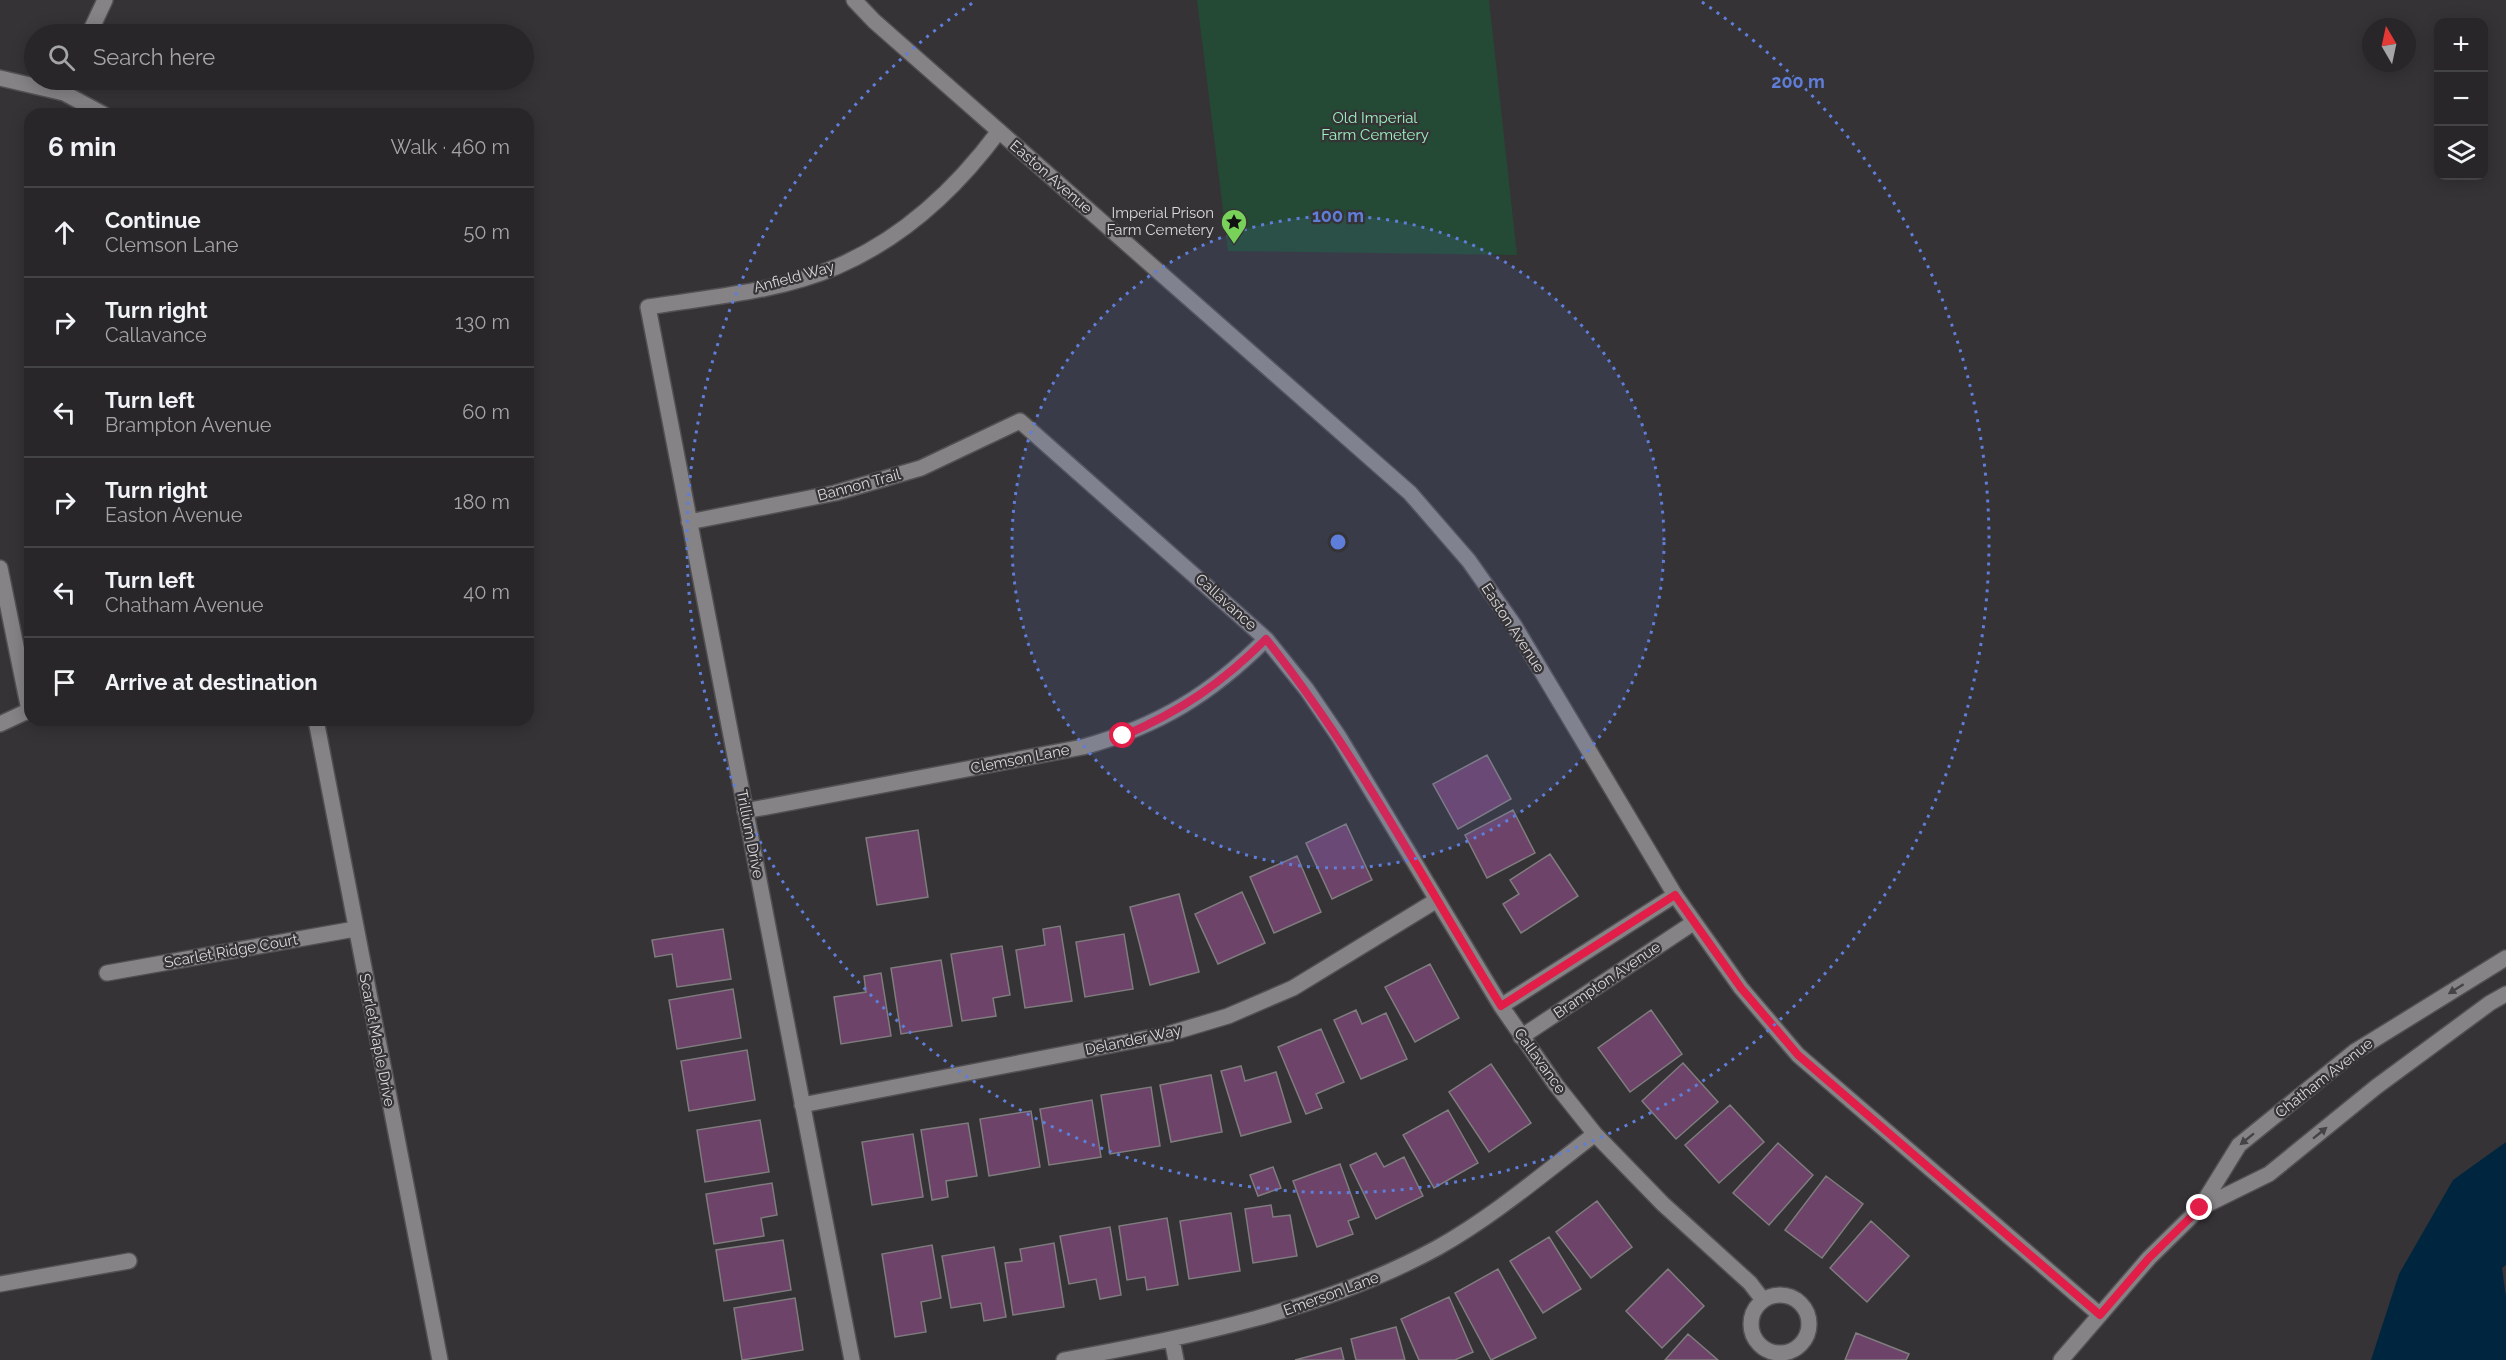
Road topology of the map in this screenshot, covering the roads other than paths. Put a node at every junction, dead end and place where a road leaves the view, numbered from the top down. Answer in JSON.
{"nodes":[{"id":1,"x":105,"y":0,"type":"edge"},
{"id":2,"x":854,"y":0,"type":"edge"},
{"id":3,"x":93,"y":24,"type":"edge"},
{"id":4,"x":0,"y":78,"type":"edge"},
{"id":5,"x":24,"y":81,"type":"edge"},
{"id":6,"x":71,"y":90,"type":"edge"},
{"id":7,"x":95,"y":108,"type":"edge"},
{"id":8,"x":999,"y":131,"type":"junction"},
{"id":9,"x":648,"y":308,"type":"joint"},
{"id":10,"x":1020,"y":421,"type":"joint"},
{"id":11,"x":689,"y":522,"type":"junction"},
{"id":12,"x":0,"y":568,"type":"edge"},
{"id":13,"x":1266,"y":639,"type":"junction"},
{"id":14,"x":24,"y":682,"type":"edge"},
{"id":15,"x":24,"y":713,"type":"edge"},
{"id":16,"x":0,"y":724,"type":"edge"},
{"id":17,"x":317,"y":726,"type":"edge"},
{"id":18,"x":746,"y":811,"type":"junction"},
{"id":19,"x":1675,"y":895,"type":"junction"},
{"id":20,"x":1437,"y":900,"type":"junction"},
{"id":21,"x":1693,"y":923,"type":"junction"},
{"id":22,"x":355,"y":929,"type":"junction"},
{"id":23,"x":2506,"y":958,"type":"edge"},
{"id":24,"x":107,"y":973,"type":"dead end"},
{"id":25,"x":2506,"y":994,"type":"edge"},
{"id":26,"x":1501,"y":1006,"type":"junction"},
{"id":27,"x":1521,"y":1037,"type":"junction"},
{"id":28,"x":802,"y":1105,"type":"junction"},
{"id":29,"x":1595,"y":1134,"type":"junction"},
{"id":30,"x":2200,"y":1208,"type":"junction"},
{"id":31,"x":129,"y":1261,"type":"dead end"},
{"id":32,"x":0,"y":1284,"type":"edge"},
{"id":33,"x":1763,"y":1300,"type":"dead end"},
{"id":34,"x":2100,"y":1315,"type":"junction"},
{"id":35,"x":1172,"y":1340,"type":"junction"},
{"id":36,"x":440,"y":1360,"type":"edge"},
{"id":37,"x":852,"y":1360,"type":"edge"},
{"id":38,"x":1064,"y":1360,"type":"edge"},
{"id":39,"x":1176,"y":1360,"type":"edge"},
{"id":40,"x":2061,"y":1360,"type":"edge"}],
"edges":[{"from":1,"to":3,"type":"street"},
{"from":2,"to":8,"type":"street","name":"Easton Avenue"},
{"from":4,"to":5,"type":"street"},
{"from":6,"to":7,"type":"street"},
{"from":8,"to":9,"type":"street","name":"Anfield Way"},
{"from":8,"to":19,"type":"street","name":"Easton Avenue"},
{"from":9,"to":11,"type":"street","name":"Trillium Drive"},
{"from":10,"to":11,"type":"street","name":"Bannon Trail"},
{"from":10,"to":13,"type":"street","name":"Callavance"},
{"from":11,"to":18,"type":"street","name":"Trillium Drive"},
{"from":12,"to":14,"type":"street"},
{"from":13,"to":18,"type":"street","name":"Clemson Lane"},
{"from":13,"to":20,"type":"street","name":"Callavance"},
{"from":15,"to":16,"type":"street"},
{"from":17,"to":22,"type":"street","name":"Scarlet Maple Drive"},
{"from":18,"to":28,"type":"street","name":"Trillium Drive"},
{"from":19,"to":21,"type":"street","name":"Easton Avenue"},
{"from":19,"to":26,"type":"street"},
{"from":20,"to":26,"type":"street","name":"Callavance"},
{"from":20,"to":28,"type":"street","name":"Delander Way"},
{"from":21,"to":27,"type":"street","name":"Brampton Avenue"},
{"from":21,"to":34,"type":"street","name":"Easton Avenue"},
{"from":22,"to":24,"type":"street","name":"Scarlet Ridge Court"},
{"from":22,"to":36,"type":"street","name":"Scarlet Maple Drive"},
{"from":23,"to":30,"type":"street","name":"Chatham Avenue","one_way":true},
{"from":30,"to":25,"type":"street","name":"Chatham Avenue","one_way":true},
{"from":26,"to":27,"type":"street","name":"Callavance"},
{"from":27,"to":29,"type":"street","name":"Callavance"},
{"from":28,"to":37,"type":"street","name":"Trillium Drive"},
{"from":29,"to":33,"type":"street","name":"Callavance"},
{"from":29,"to":35,"type":"street","name":"Emerson Lane"},
{"from":30,"to":34,"type":"street","name":"Chatham Avenue"},
{"from":31,"to":32,"type":"street"},
{"from":34,"to":40,"type":"street","name":"Chatham Avenue"},
{"from":35,"to":38,"type":"street","name":"Emerson Lane"},
{"from":35,"to":39,"type":"street"}]}
